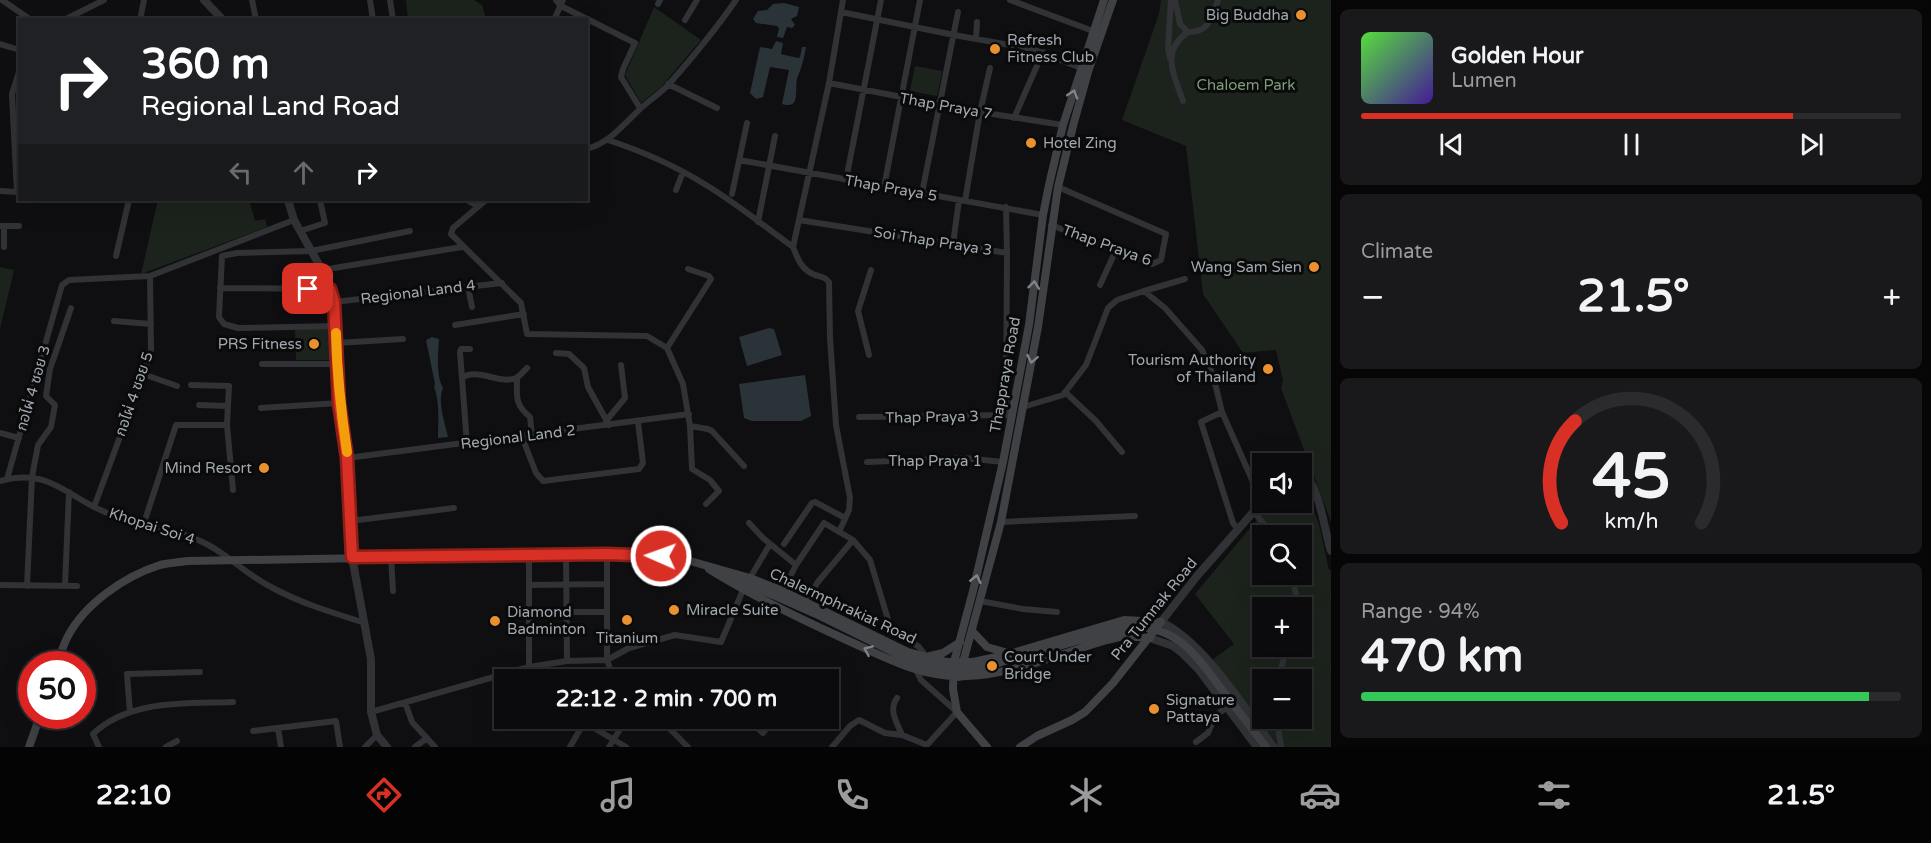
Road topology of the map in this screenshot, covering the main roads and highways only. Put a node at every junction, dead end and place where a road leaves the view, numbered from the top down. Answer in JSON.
{"nodes":[{"id":1,"x":1102,"y":0,"type":"edge"},
{"id":2,"x":1113,"y":0,"type":"edge"},
{"id":3,"x":1033,"y":330,"type":"junction"},
{"id":4,"x":698,"y":563,"type":"junction"},
{"id":5,"x":976,"y":606,"type":"junction"},
{"id":6,"x":1161,"y":622,"type":"joint"},
{"id":7,"x":1105,"y":626,"type":"junction"},
{"id":8,"x":972,"y":631,"type":"junction"},
{"id":9,"x":1120,"y":637,"type":"junction"},
{"id":10,"x":1150,"y":638,"type":"junction"},
{"id":11,"x":1107,"y":640,"type":"junction"},
{"id":12,"x":960,"y":642,"type":"junction"},
{"id":13,"x":62,"y":651,"type":"edge"},
{"id":14,"x":908,"y":652,"type":"junction"},
{"id":15,"x":1008,"y":655,"type":"junction"},
{"id":16,"x":1135,"y":656,"type":"junction"},
{"id":17,"x":927,"y":657,"type":"junction"},
{"id":18,"x":958,"y":662,"type":"junction"},
{"id":19,"x":902,"y":665,"type":"junction"},
{"id":20,"x":1011,"y":669,"type":"junction"},
{"id":21,"x":956,"y":676,"type":"junction"},
{"id":22,"x":35,"y":729,"type":"edge"},
{"id":23,"x":29,"y":747,"type":"edge"},
{"id":24,"x":987,"y":747,"type":"edge"},
{"id":25,"x":1020,"y":747,"type":"edge"},
{"id":26,"x":1266,"y":747,"type":"edge"}],
"edges":[{"from":3,"to":1,"type":"main road","name":"Thappraya Road","one_way":true},
{"from":2,"to":3,"type":"main road","name":"Thappraya Road"},
{"from":5,"to":3,"type":"main road","name":"Thappraya Road","one_way":true},
{"from":3,"to":5,"type":"main road","name":"Thappraya Road","one_way":true},
{"from":4,"to":13,"type":"main road","name":"Chalermphrakiat Road"},
{"from":4,"to":14,"type":"main road","name":"Chalermphrakiat Road"},
{"from":19,"to":4,"type":"main road","name":"Chalermphrakiat Road","one_way":true},
{"from":4,"to":26,"type":"main road"},
{"from":5,"to":8,"type":"main road","name":"Thappraya Road"},
{"from":5,"to":12,"type":"main road","name":"Thappraya Road"},
{"from":6,"to":7,"type":"main road","name":"Chalermphrakiat Road"},
{"from":6,"to":10,"type":"main road","name":"Pra Tumnak Road"},
{"from":7,"to":11,"type":"main road"},
{"from":7,"to":15,"type":"main road","name":"Chalermphrakiat Road"},
{"from":8,"to":15,"type":"main road"},
{"from":8,"to":18,"type":"main road","name":"Thappraya Road"},
{"from":9,"to":10,"type":"main road","name":"Chalermphrakiat Road"},
{"from":9,"to":11,"type":"main road","name":"Chalermphrakiat Road"},
{"from":9,"to":16,"type":"main road"},
{"from":10,"to":16,"type":"main road","name":"Pra Tumnak Road"},
{"from":11,"to":20,"type":"main road","name":"Chalermphrakiat Road"},
{"from":12,"to":17,"type":"main road"},
{"from":12,"to":18,"type":"main road","name":"Thappraya Road"},
{"from":14,"to":17,"type":"main road","name":"Chalermphrakiat Road"},
{"from":14,"to":19,"type":"main road"},
{"from":15,"to":18,"type":"main road","name":"Chalermphrakiat Road"},
{"from":15,"to":20,"type":"main road"},
{"from":16,"to":25,"type":"main road","name":"Pra Tumnak Road"},
{"from":17,"to":18,"type":"main road","name":"Chalermphrakiat Road"},
{"from":18,"to":21,"type":"main road","name":"Thappraya Road"},
{"from":19,"to":21,"type":"main road","name":"Chalermphrakiat Road"},
{"from":20,"to":21,"type":"main road","name":"Chalermphrakiat Road"},
{"from":21,"to":24,"type":"main road","name":"Thappraya Road"},
{"from":22,"to":23,"type":"main road"}]}
